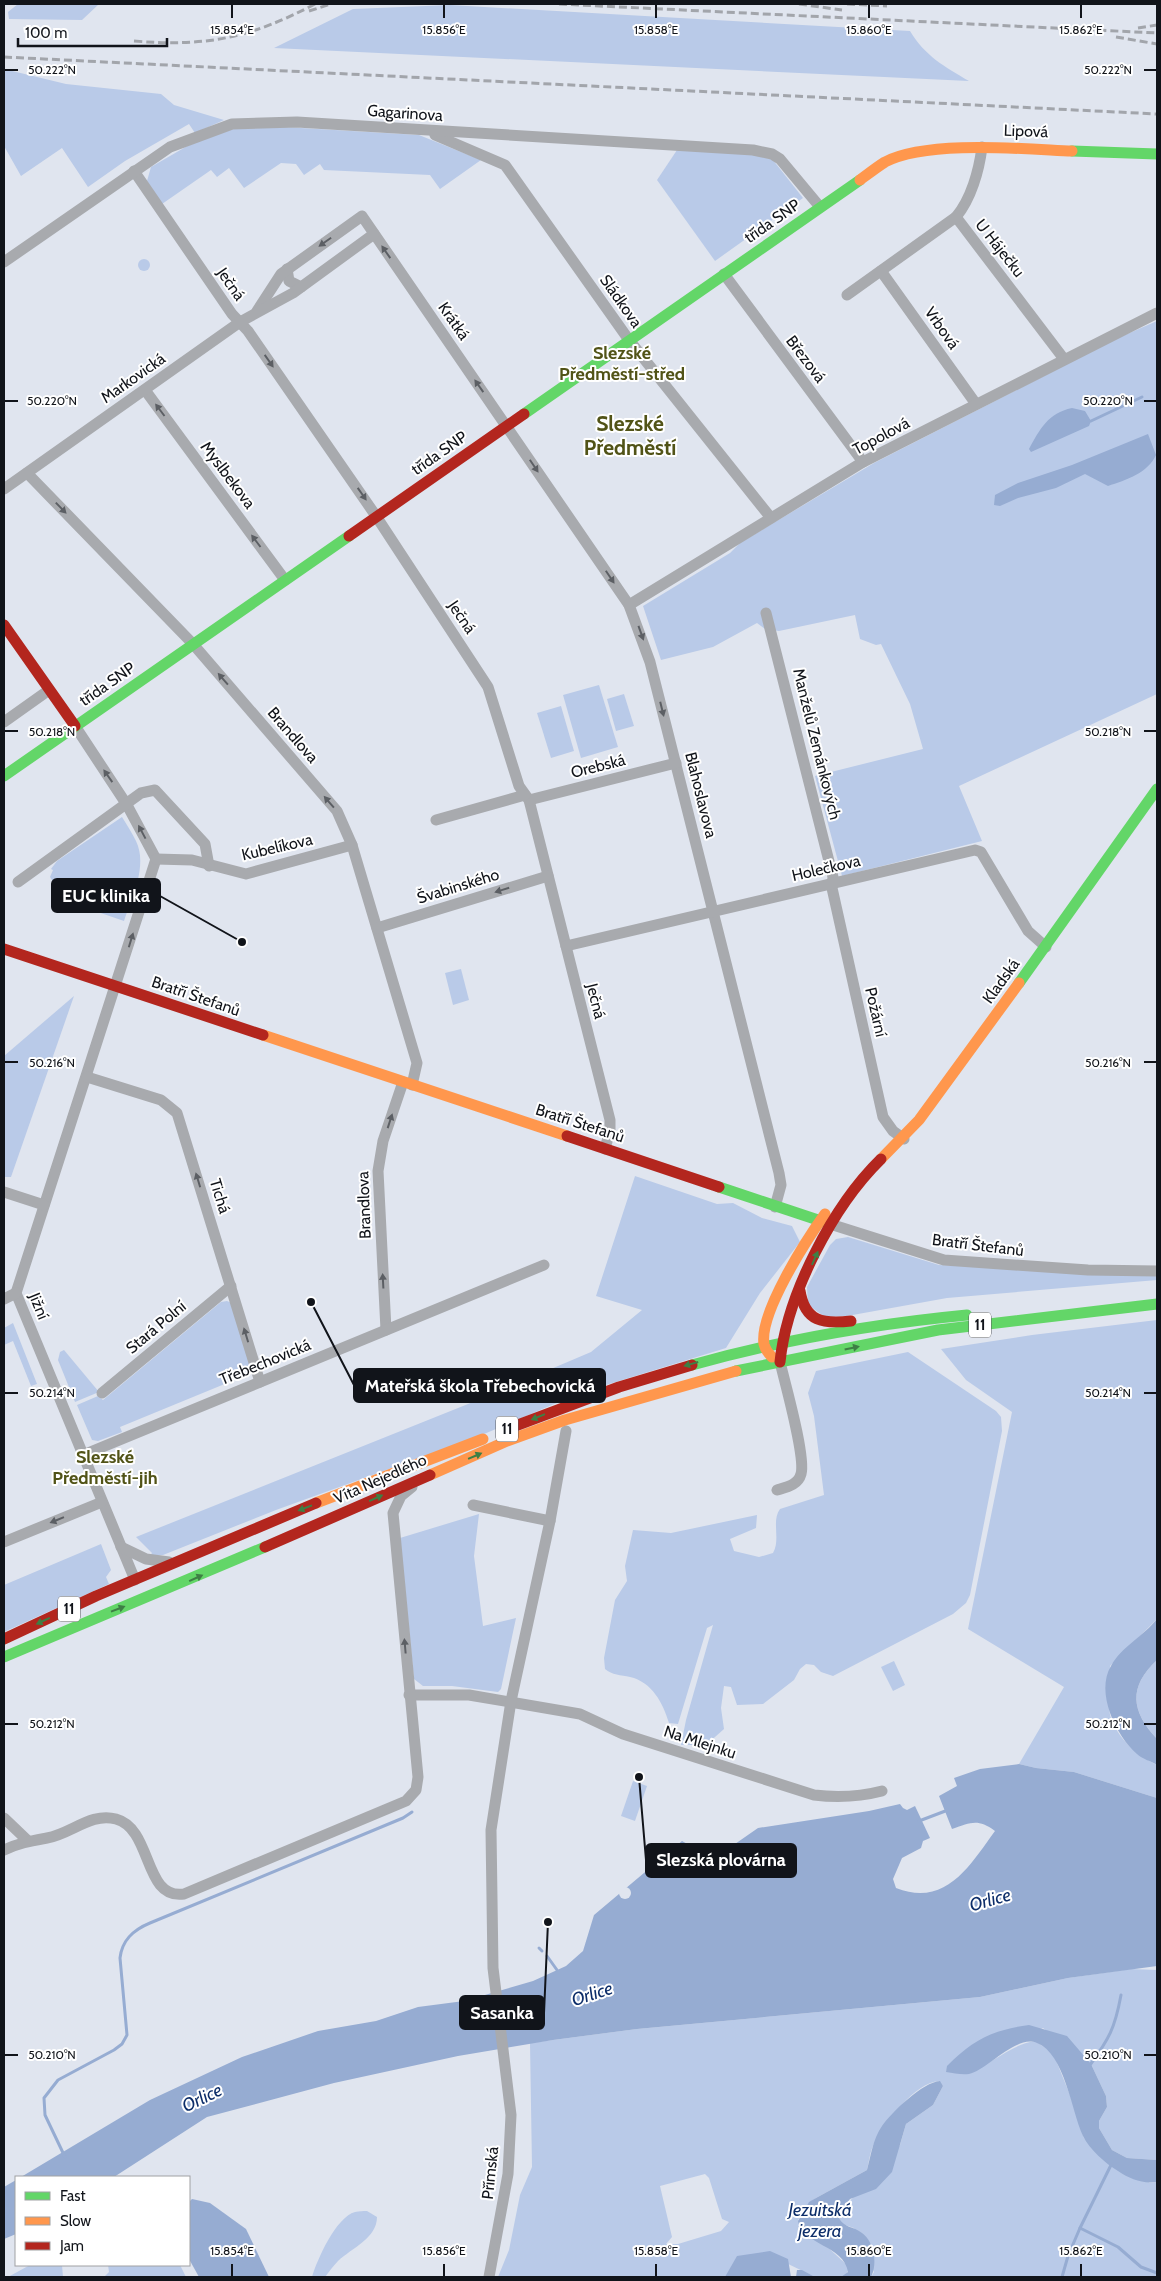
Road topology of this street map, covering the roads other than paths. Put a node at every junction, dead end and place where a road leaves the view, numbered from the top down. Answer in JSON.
{"nodes":[{"id":1,"x":427,"y":131,"type":"junction"},
{"id":2,"x":982,"y":147,"type":"junction"},
{"id":3,"x":1157,"y":154,"type":"edge"},
{"id":4,"x":894,"y":158,"type":"joint"},
{"id":5,"x":134,"y":171,"type":"junction"},
{"id":6,"x":820,"y":207,"type":"junction"},
{"id":7,"x":956,"y":217,"type":"junction"},
{"id":8,"x":374,"y":234,"type":"junction"},
{"id":9,"x":4,"y":262,"type":"edge"},
{"id":10,"x":287,"y":269,"type":"junction"},
{"id":11,"x":881,"y":271,"type":"junction"},
{"id":12,"x":724,"y":274,"type":"junction"},
{"id":13,"x":301,"y":288,"type":"junction"},
{"id":14,"x":847,"y":295,"type":"dead end"},
{"id":15,"x":257,"y":311,"type":"junction"},
{"id":16,"x":1157,"y":313,"type":"edge"},
{"id":17,"x":240,"y":322,"type":"junction"},
{"id":18,"x":629,"y":340,"type":"junction"},
{"id":19,"x":1064,"y":359,"type":"junction"},
{"id":20,"x":145,"y":390,"type":"junction"},
{"id":21,"x":976,"y":404,"type":"junction"},
{"id":22,"x":507,"y":426,"type":"junction"},
{"id":23,"x":863,"y":462,"type":"junction"},
{"id":24,"x":27,"y":473,"type":"junction"},
{"id":25,"x":4,"y":489,"type":"edge"},
{"id":26,"x":376,"y":516,"type":"junction"},
{"id":27,"x":771,"y":518,"type":"junction"},
{"id":28,"x":285,"y":580,"type":"junction"},
{"id":29,"x":629,"y":605,"type":"junction"},
{"id":30,"x":766,"y":613,"type":"dead end"},
{"id":31,"x":4,"y":625,"type":"edge"},
{"id":32,"x":193,"y":644,"type":"junction"},
{"id":33,"x":49,"y":690,"type":"junction"},
{"id":34,"x":4,"y":722,"type":"edge"},
{"id":35,"x":75,"y":726,"type":"junction"},
{"id":36,"x":676,"y":763,"type":"junction"},
{"id":37,"x":4,"y":776,"type":"edge"},
{"id":38,"x":1157,"y":789,"type":"edge"},
{"id":39,"x":527,"y":798,"type":"junction"},
{"id":40,"x":128,"y":805,"type":"junction"},
{"id":41,"x":436,"y":820,"type":"dead end"},
{"id":42,"x":352,"y":845,"type":"junction"},
{"id":43,"x":156,"y":859,"type":"junction"},
{"id":44,"x":209,"y":866,"type":"junction"},
{"id":45,"x":548,"y":876,"type":"junction"},
{"id":46,"x":18,"y":882,"type":"dead end"},
{"id":47,"x":832,"y":884,"type":"junction"},
{"id":48,"x":713,"y":911,"type":"junction"},
{"id":49,"x":377,"y":928,"type":"junction"},
{"id":50,"x":566,"y":946,"type":"junction"},
{"id":51,"x":1046,"y":947,"type":"junction"},
{"id":52,"x":4,"y":949,"type":"edge"},
{"id":53,"x":116,"y":986,"type":"junction"},
{"id":54,"x":87,"y":1077,"type":"junction"},
{"id":55,"x":408,"y":1083,"type":"junction"},
{"id":56,"x":904,"y":1139,"type":"junction"},
{"id":57,"x":605,"y":1149,"type":"junction"},
{"id":58,"x":860,"y":1181,"type":"junction"},
{"id":59,"x":4,"y":1192,"type":"edge"},
{"id":60,"x":734,"y":1193,"type":"junction"},
{"id":61,"x":833,"y":1202,"type":"junction"},
{"id":62,"x":44,"y":1206,"type":"junction"},
{"id":63,"x":775,"y":1207,"type":"junction"},
{"id":64,"x":798,"y":1223,"type":"junction"},
{"id":65,"x":825,"y":1223,"type":"junction"},
{"id":66,"x":803,"y":1249,"type":"junction"},
{"id":67,"x":544,"y":1266,"type":"dead end"},
{"id":68,"x":1157,"y":1271,"type":"edge"},
{"id":69,"x":231,"y":1286,"type":"junction"},
{"id":70,"x":800,"y":1291,"type":"junction"},
{"id":71,"x":16,"y":1293,"type":"junction"},
{"id":72,"x":1157,"y":1295,"type":"edge"},
{"id":73,"x":4,"y":1299,"type":"edge"},
{"id":74,"x":1157,"y":1304,"type":"edge"},
{"id":75,"x":922,"y":1318,"type":"junction"},
{"id":76,"x":386,"y":1330,"type":"junction"},
{"id":77,"x":781,"y":1343,"type":"junction"},
{"id":78,"x":765,"y":1346,"type":"junction"},
{"id":79,"x":780,"y":1362,"type":"junction"},
{"id":80,"x":260,"y":1382,"type":"junction"},
{"id":81,"x":102,"y":1393,"type":"dead end"},
{"id":82,"x":566,"y":1431,"type":"dead end"},
{"id":83,"x":83,"y":1454,"type":"junction"},
{"id":84,"x":430,"y":1475,"type":"junction"},
{"id":85,"x":777,"y":1490,"type":"dead end"},
{"id":86,"x":102,"y":1502,"type":"junction"},
{"id":87,"x":473,"y":1505,"type":"dead end"},
{"id":88,"x":550,"y":1520,"type":"junction"},
{"id":89,"x":4,"y":1542,"type":"edge"},
{"id":90,"x":121,"y":1547,"type":"junction"},
{"id":91,"x":177,"y":1562,"type":"junction"},
{"id":92,"x":135,"y":1580,"type":"junction"},
{"id":93,"x":4,"y":1639,"type":"edge"},
{"id":94,"x":4,"y":1657,"type":"edge"},
{"id":95,"x":410,"y":1695,"type":"junction"},
{"id":96,"x":511,"y":1702,"type":"junction"},
{"id":97,"x":882,"y":1791,"type":"dead end"},
{"id":98,"x":4,"y":1818,"type":"edge"},
{"id":99,"x":27,"y":1840,"type":"junction"},
{"id":100,"x":4,"y":1850,"type":"edge"},
{"id":101,"x":489,"y":2277,"type":"edge"}],
"edges":[{"from":1,"to":5,"type":"street","name":"Gagarinova"},
{"from":1,"to":6,"type":"street","name":"Gagarinova"},
{"from":1,"to":18,"type":"street","name":"Sládkova"},
{"from":2,"to":3,"type":"main road","name":"Lipová"},
{"from":2,"to":4,"type":"main road","name":"Lipová"},
{"from":2,"to":7,"type":"street","name":"U Háječku"},
{"from":4,"to":6,"type":"main road","name":"třída SNP"},
{"from":5,"to":9,"type":"street","name":"Gagarinova"},
{"from":5,"to":17,"type":"street","name":"Ječná"},
{"from":6,"to":12,"type":"main road","name":"třída SNP"},
{"from":7,"to":11,"type":"street"},
{"from":7,"to":19,"type":"street","name":"U Háječku"},
{"from":8,"to":10,"type":"street","name":"Markovická","one_way":true},
{"from":8,"to":13,"type":"street","name":"Markovická"},
{"from":22,"to":8,"type":"street","name":"Krátká","one_way":true},
{"from":10,"to":13,"type":"street"},
{"from":10,"to":15,"type":"street","name":"Markovická"},
{"from":11,"to":14,"type":"street"},
{"from":11,"to":21,"type":"street","name":"Vrbová"},
{"from":12,"to":18,"type":"main road","name":"třída SNP"},
{"from":12,"to":23,"type":"street","name":"Březová"},
{"from":13,"to":15,"type":"street","name":"Markovická"},
{"from":15,"to":17,"type":"street","name":"Markovická"},
{"from":16,"to":19,"type":"street","name":"Topolová"},
{"from":17,"to":20,"type":"street","name":"Markovická"},
{"from":17,"to":26,"type":"street","name":"Ječná","one_way":true},
{"from":18,"to":22,"type":"main road","name":"třída SNP"},
{"from":18,"to":27,"type":"street","name":"Sládkova"},
{"from":19,"to":21,"type":"street","name":"Topolová"},
{"from":20,"to":24,"type":"street","name":"Markovická"},
{"from":28,"to":20,"type":"street","name":"Myslbekova","one_way":true},
{"from":21,"to":23,"type":"street","name":"Topolová"},
{"from":22,"to":26,"type":"main road","name":"třída SNP"},
{"from":22,"to":29,"type":"street","name":"Blahoslavova","one_way":true},
{"from":23,"to":27,"type":"street","name":"Topolová"},
{"from":24,"to":25,"type":"street","name":"Markovická"},
{"from":24,"to":32,"type":"street","name":"Brandlova","one_way":true},
{"from":26,"to":28,"type":"main road","name":"třída SNP"},
{"from":26,"to":39,"type":"street","name":"Ječná"},
{"from":27,"to":29,"type":"street","name":"Topolová"},
{"from":28,"to":32,"type":"main road","name":"třída SNP"},
{"from":29,"to":36,"type":"street","name":"Blahoslavova","one_way":true},
{"from":30,"to":47,"type":"street","name":"Manželů Zemánkových"},
{"from":31,"to":33,"type":"main road"},
{"from":32,"to":35,"type":"main road","name":"třída SNP"},
{"from":42,"to":32,"type":"street","name":"Brandlova","one_way":true},
{"from":33,"to":34,"type":"street"},
{"from":33,"to":35,"type":"main road"},
{"from":35,"to":37,"type":"main road","name":"třída SNP"},
{"from":40,"to":35,"type":"street","one_way":true},
{"from":36,"to":39,"type":"street","name":"Orebská"},
{"from":36,"to":48,"type":"street","name":"Blahoslavova"},
{"from":38,"to":51,"type":"main road","name":"Kladská"},
{"from":39,"to":41,"type":"street","name":"Orebská"},
{"from":39,"to":45,"type":"street","name":"Ječná"},
{"from":43,"to":40,"type":"street","one_way":true},
{"from":40,"to":44,"type":"street"},
{"from":40,"to":46,"type":"street"},
{"from":42,"to":44,"type":"street","name":"Kubelíkova"},
{"from":42,"to":49,"type":"street","name":"Brandlova"},
{"from":43,"to":44,"type":"street","name":"Kubelíkova"},
{"from":53,"to":43,"type":"street","one_way":true},
{"from":45,"to":49,"type":"street","name":"Švabinského","one_way":true},
{"from":45,"to":50,"type":"street","name":"Ječná"},
{"from":47,"to":48,"type":"street","name":"Holečkova"},
{"from":47,"to":51,"type":"street","name":"Holečkova"},
{"from":47,"to":56,"type":"street","name":"Požární"},
{"from":48,"to":50,"type":"street","name":"Holečkova"},
{"from":48,"to":63,"type":"street","name":"Blahoslavova"},
{"from":49,"to":55,"type":"street","name":"Brandlova"},
{"from":50,"to":57,"type":"street","name":"Ječná"},
{"from":51,"to":56,"type":"main road","name":"Kladská"},
{"from":52,"to":53,"type":"main road","name":"Bratří Štefanů"},
{"from":53,"to":54,"type":"street","name":"Jižní"},
{"from":53,"to":55,"type":"main road","name":"Bratří Štefanů"},
{"from":54,"to":62,"type":"street","name":"Jižní"},
{"from":69,"to":54,"type":"street","name":"Tichá","one_way":true},
{"from":55,"to":57,"type":"main road","name":"Bratří Štefanů"},
{"from":76,"to":55,"type":"street","name":"Brandlova","one_way":true},
{"from":56,"to":58,"type":"main road","name":"Kladská"},
{"from":57,"to":60,"type":"main road","name":"Bratří Štefanů"},
{"from":58,"to":61,"type":"main road","name":"Kladská"},
{"from":58,"to":65,"type":"main road","name":"Kladská"},
{"from":59,"to":62,"type":"street"},
{"from":60,"to":63,"type":"main road","name":"Bratří Štefanů"},
{"from":60,"to":64,"type":"main road"},
{"from":61,"to":64,"type":"main road"},
{"from":61,"to":65,"type":"main road","name":"Kladská"},
{"from":62,"to":71,"type":"street","name":"Jižní"},
{"from":63,"to":64,"type":"main road","name":"Bratří Štefanů"},
{"from":64,"to":65,"type":"main road","name":"Bratří Štefanů"},
{"from":64,"to":66,"type":"main road"},
{"from":65,"to":66,"type":"main road","name":"Kladská"},
{"from":65,"to":68,"type":"street","name":"Bratří Štefanů"},
{"from":70,"to":65,"type":"main road","name":"Kladská","one_way":true},
{"from":66,"to":78,"type":"main road","name":"Kladská"},
{"from":67,"to":76,"type":"street","name":"Třebechovická"},
{"from":80,"to":69,"type":"street","name":"Tichá","one_way":true},
{"from":69,"to":81,"type":"street","name":"Stará Polní"},
{"from":70,"to":75,"type":"main road"},
{"from":70,"to":77,"type":"main road","name":"Kladská"},
{"from":71,"to":73,"type":"street"},
{"from":71,"to":83,"type":"street","name":"Jižní"},
{"from":72,"to":75,"type":"main road","number":"11"},
{"from":79,"to":74,"type":"main road","number":"11","one_way":true},
{"from":75,"to":77,"type":"main road","number":"11"},
{"from":76,"to":80,"type":"street","name":"Třebechovická"},
{"from":77,"to":78,"type":"main road","number":"11"},
{"from":77,"to":79,"type":"main road","name":"Kladská"},
{"from":78,"to":79,"type":"main road"},
{"from":78,"to":91,"type":"main road","name":"Víta Nejedlého","number":"11","one_way":true},
{"from":84,"to":79,"type":"main road","name":"Víta Nejedlého","number":"11","one_way":true},
{"from":79,"to":85,"type":"street"},
{"from":80,"to":83,"type":"street","name":"Třebechovická"},
{"from":82,"to":88,"type":"street"},
{"from":83,"to":86,"type":"street","name":"Jižní"},
{"from":94,"to":84,"type":"main road","name":"Víta Nejedlého","number":"11","one_way":true},
{"from":95,"to":84,"type":"street","one_way":true},
{"from":86,"to":89,"type":"street","one_way":true},
{"from":86,"to":90,"type":"street","name":"Jižní"},
{"from":87,"to":88,"type":"street"},
{"from":88,"to":96,"type":"street"},
{"from":90,"to":91,"type":"street"},
{"from":90,"to":92,"type":"street","name":"Jižní"},
{"from":91,"to":92,"type":"main road","name":"Víta Nejedlého","number":"11"},
{"from":92,"to":93,"type":"main road","name":"Víta Nejedlého","number":"11","one_way":true},
{"from":95,"to":96,"type":"street","name":"Na Mlejnku"},
{"from":95,"to":99,"type":"street"},
{"from":96,"to":97,"type":"street","name":"Na Mlejnku"},
{"from":96,"to":101,"type":"street","name":"Přímská"},
{"from":98,"to":99,"type":"street"},
{"from":99,"to":100,"type":"street"}]}
